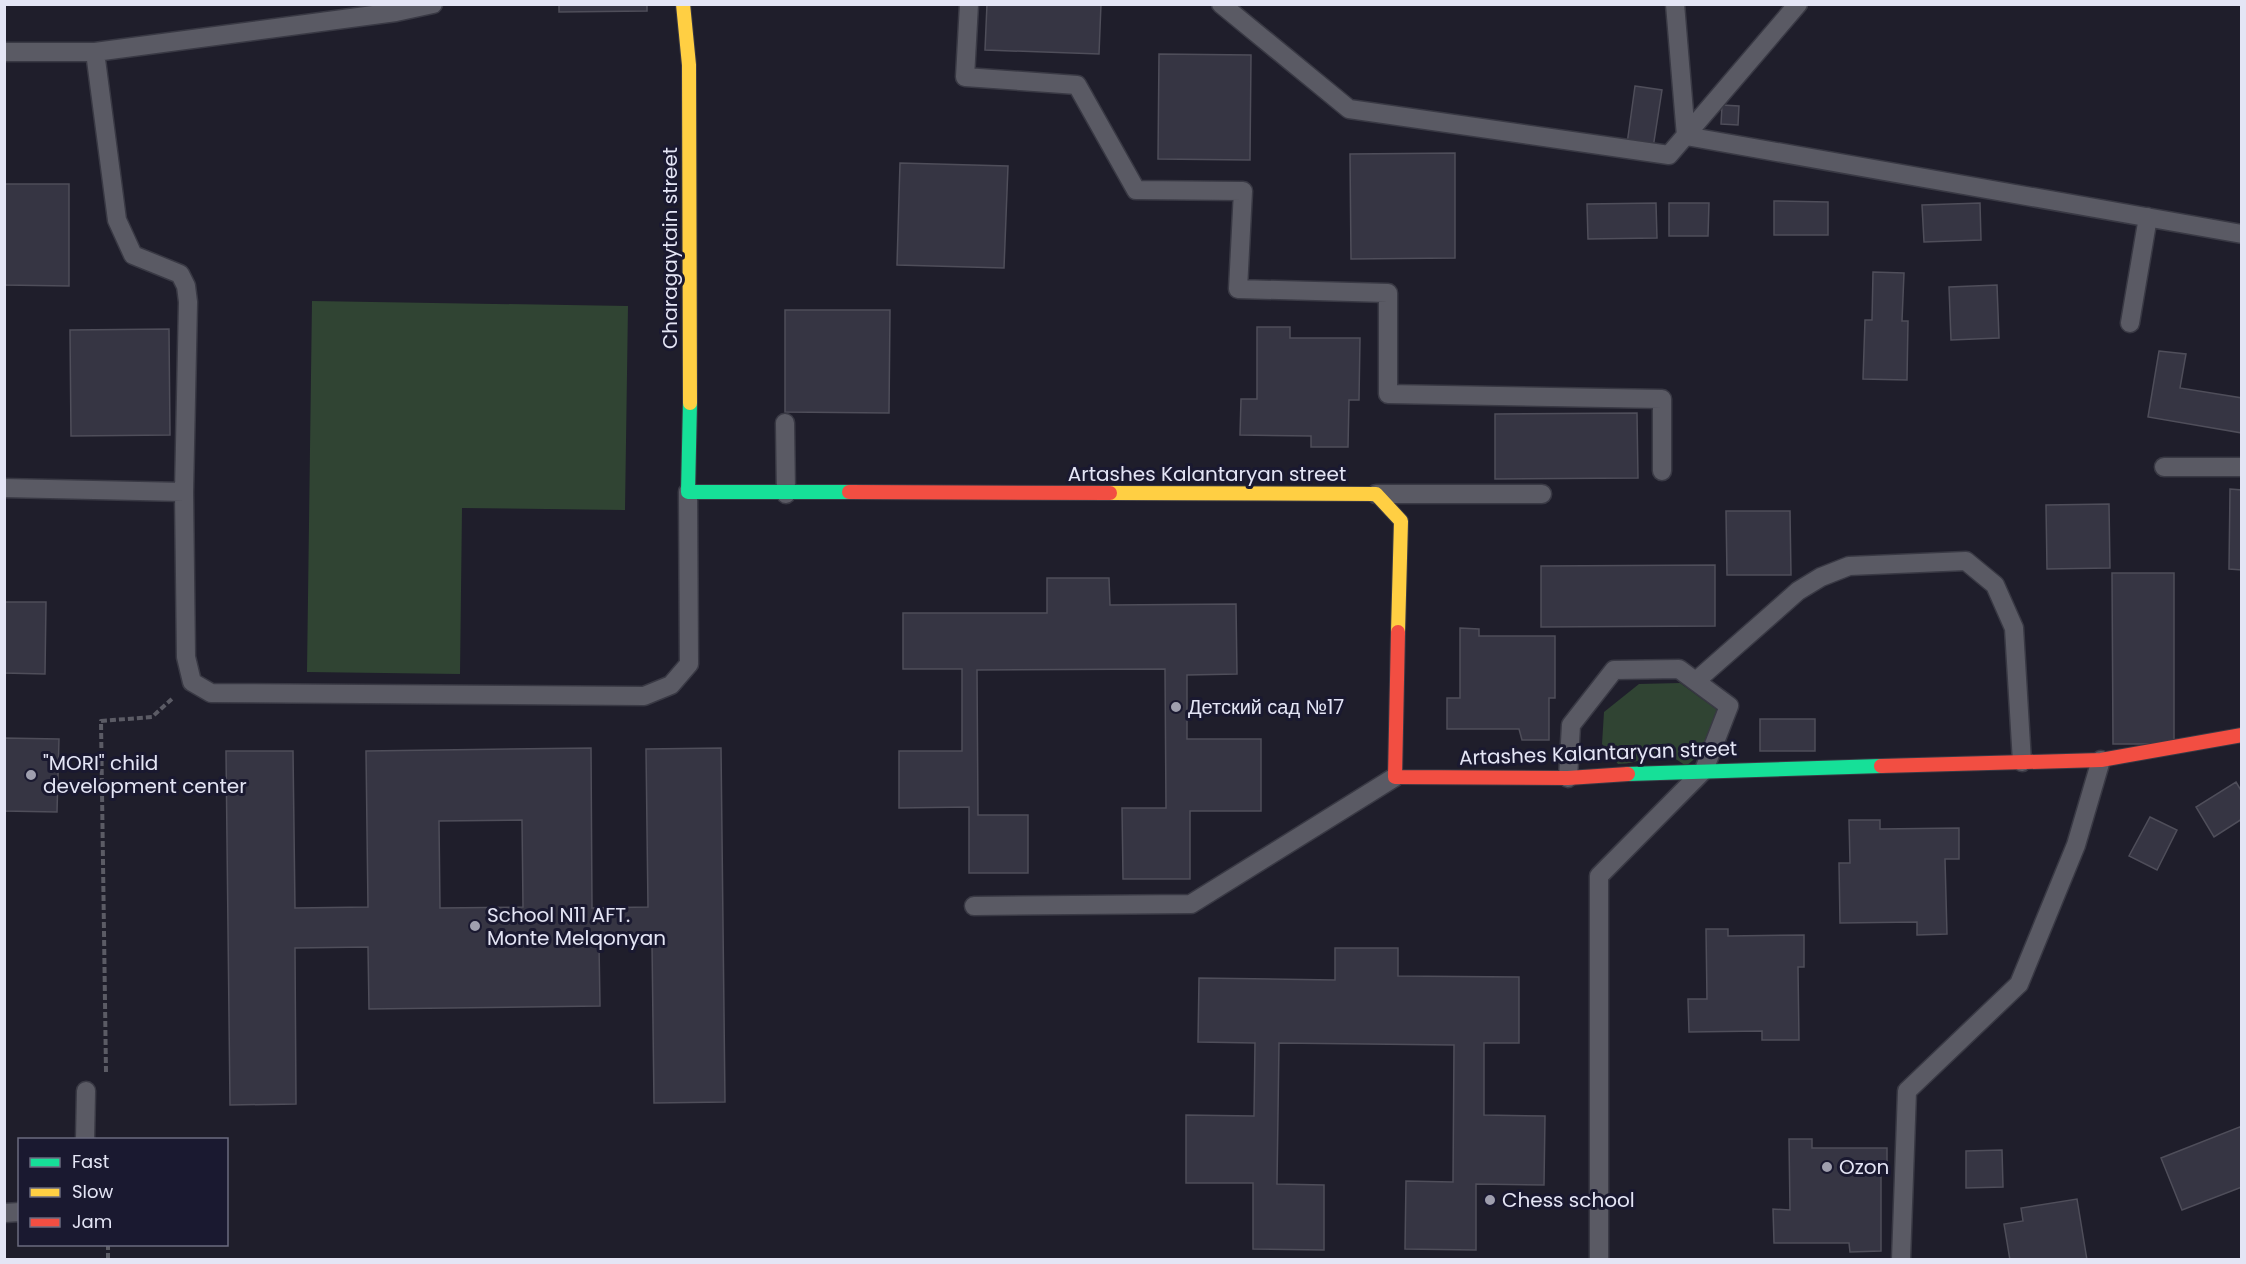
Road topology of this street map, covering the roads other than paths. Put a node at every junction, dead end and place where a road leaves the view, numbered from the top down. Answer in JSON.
{"nodes":[{"id":1,"x":433,"y":4,"type":"edge"},
{"id":2,"x":683,"y":4,"type":"edge"},
{"id":3,"x":969,"y":4,"type":"edge"},
{"id":4,"x":1221,"y":4,"type":"edge"},
{"id":5,"x":1675,"y":4,"type":"edge"},
{"id":6,"x":1798,"y":4,"type":"edge"},
{"id":7,"x":4,"y":52,"type":"edge"},
{"id":8,"x":95,"y":52,"type":"junction"},
{"id":9,"x":1686,"y":136,"type":"junction"},
{"id":10,"x":2148,"y":217,"type":"junction"},
{"id":11,"x":2241,"y":234,"type":"edge"},
{"id":12,"x":2130,"y":323,"type":"dead end"},
{"id":13,"x":785,"y":423,"type":"dead end"},
{"id":14,"x":2164,"y":467,"type":"dead end"},
{"id":15,"x":2241,"y":467,"type":"edge"},
{"id":16,"x":1662,"y":471,"type":"dead end"},
{"id":17,"x":4,"y":488,"type":"edge"},
{"id":18,"x":184,"y":492,"type":"junction"},
{"id":19,"x":687,"y":492,"type":"junction"},
{"id":20,"x":786,"y":494,"type":"junction"},
{"id":21,"x":1376,"y":494,"type":"junction"},
{"id":22,"x":1542,"y":494,"type":"dead end"},
{"id":23,"x":1696,"y":681,"type":"junction"},
{"id":24,"x":2241,"y":735,"type":"edge"},
{"id":25,"x":2102,"y":760,"type":"junction"},
{"id":26,"x":2022,"y":762,"type":"junction"},
{"id":27,"x":1704,"y":770,"type":"junction"},
{"id":28,"x":1395,"y":777,"type":"junction"},
{"id":29,"x":1568,"y":778,"type":"junction"},
{"id":30,"x":974,"y":906,"type":"dead end"},
{"id":31,"x":86,"y":1091,"type":"dead end"},
{"id":32,"x":85,"y":1138,"type":"edge"},
{"id":33,"x":1599,"y":1260,"type":"edge"},
{"id":34,"x":1901,"y":1260,"type":"edge"}],
"edges":[{"from":1,"to":8,"type":"lane"},
{"from":2,"to":19,"type":"street","name":"Charagaytain street"},
{"from":3,"to":16,"type":"lane"},
{"from":4,"to":9,"type":"lane"},
{"from":5,"to":9,"type":"lane"},
{"from":6,"to":9,"type":"lane"},
{"from":7,"to":8,"type":"lane"},
{"from":8,"to":18,"type":"lane"},
{"from":9,"to":10,"type":"lane"},
{"from":10,"to":11,"type":"lane"},
{"from":10,"to":12,"type":"lane"},
{"from":13,"to":20,"type":"lane"},
{"from":14,"to":15,"type":"lane"},
{"from":17,"to":18,"type":"lane"},
{"from":18,"to":19,"type":"lane"},
{"from":19,"to":20,"type":"street","name":"Artashes Kalantaryan street"},
{"from":20,"to":21,"type":"street","name":"Artashes Kalantaryan street"},
{"from":21,"to":22,"type":"lane"},
{"from":21,"to":28,"type":"street"},
{"from":23,"to":26,"type":"lane"},
{"from":23,"to":27,"type":"lane"},
{"from":23,"to":29,"type":"lane"},
{"from":24,"to":25,"type":"street","name":"Artashes Kalantaryan street"},
{"from":25,"to":26,"type":"street","name":"Artashes Kalantaryan street"},
{"from":25,"to":34,"type":"lane"},
{"from":26,"to":27,"type":"street","name":"Artashes Kalantaryan street"},
{"from":27,"to":29,"type":"street","name":"Artashes Kalantaryan street"},
{"from":27,"to":33,"type":"lane"},
{"from":28,"to":29,"type":"street","name":"Artashes Kalantaryan street"},
{"from":28,"to":30,"type":"lane"},
{"from":31,"to":32,"type":"lane"}]}
